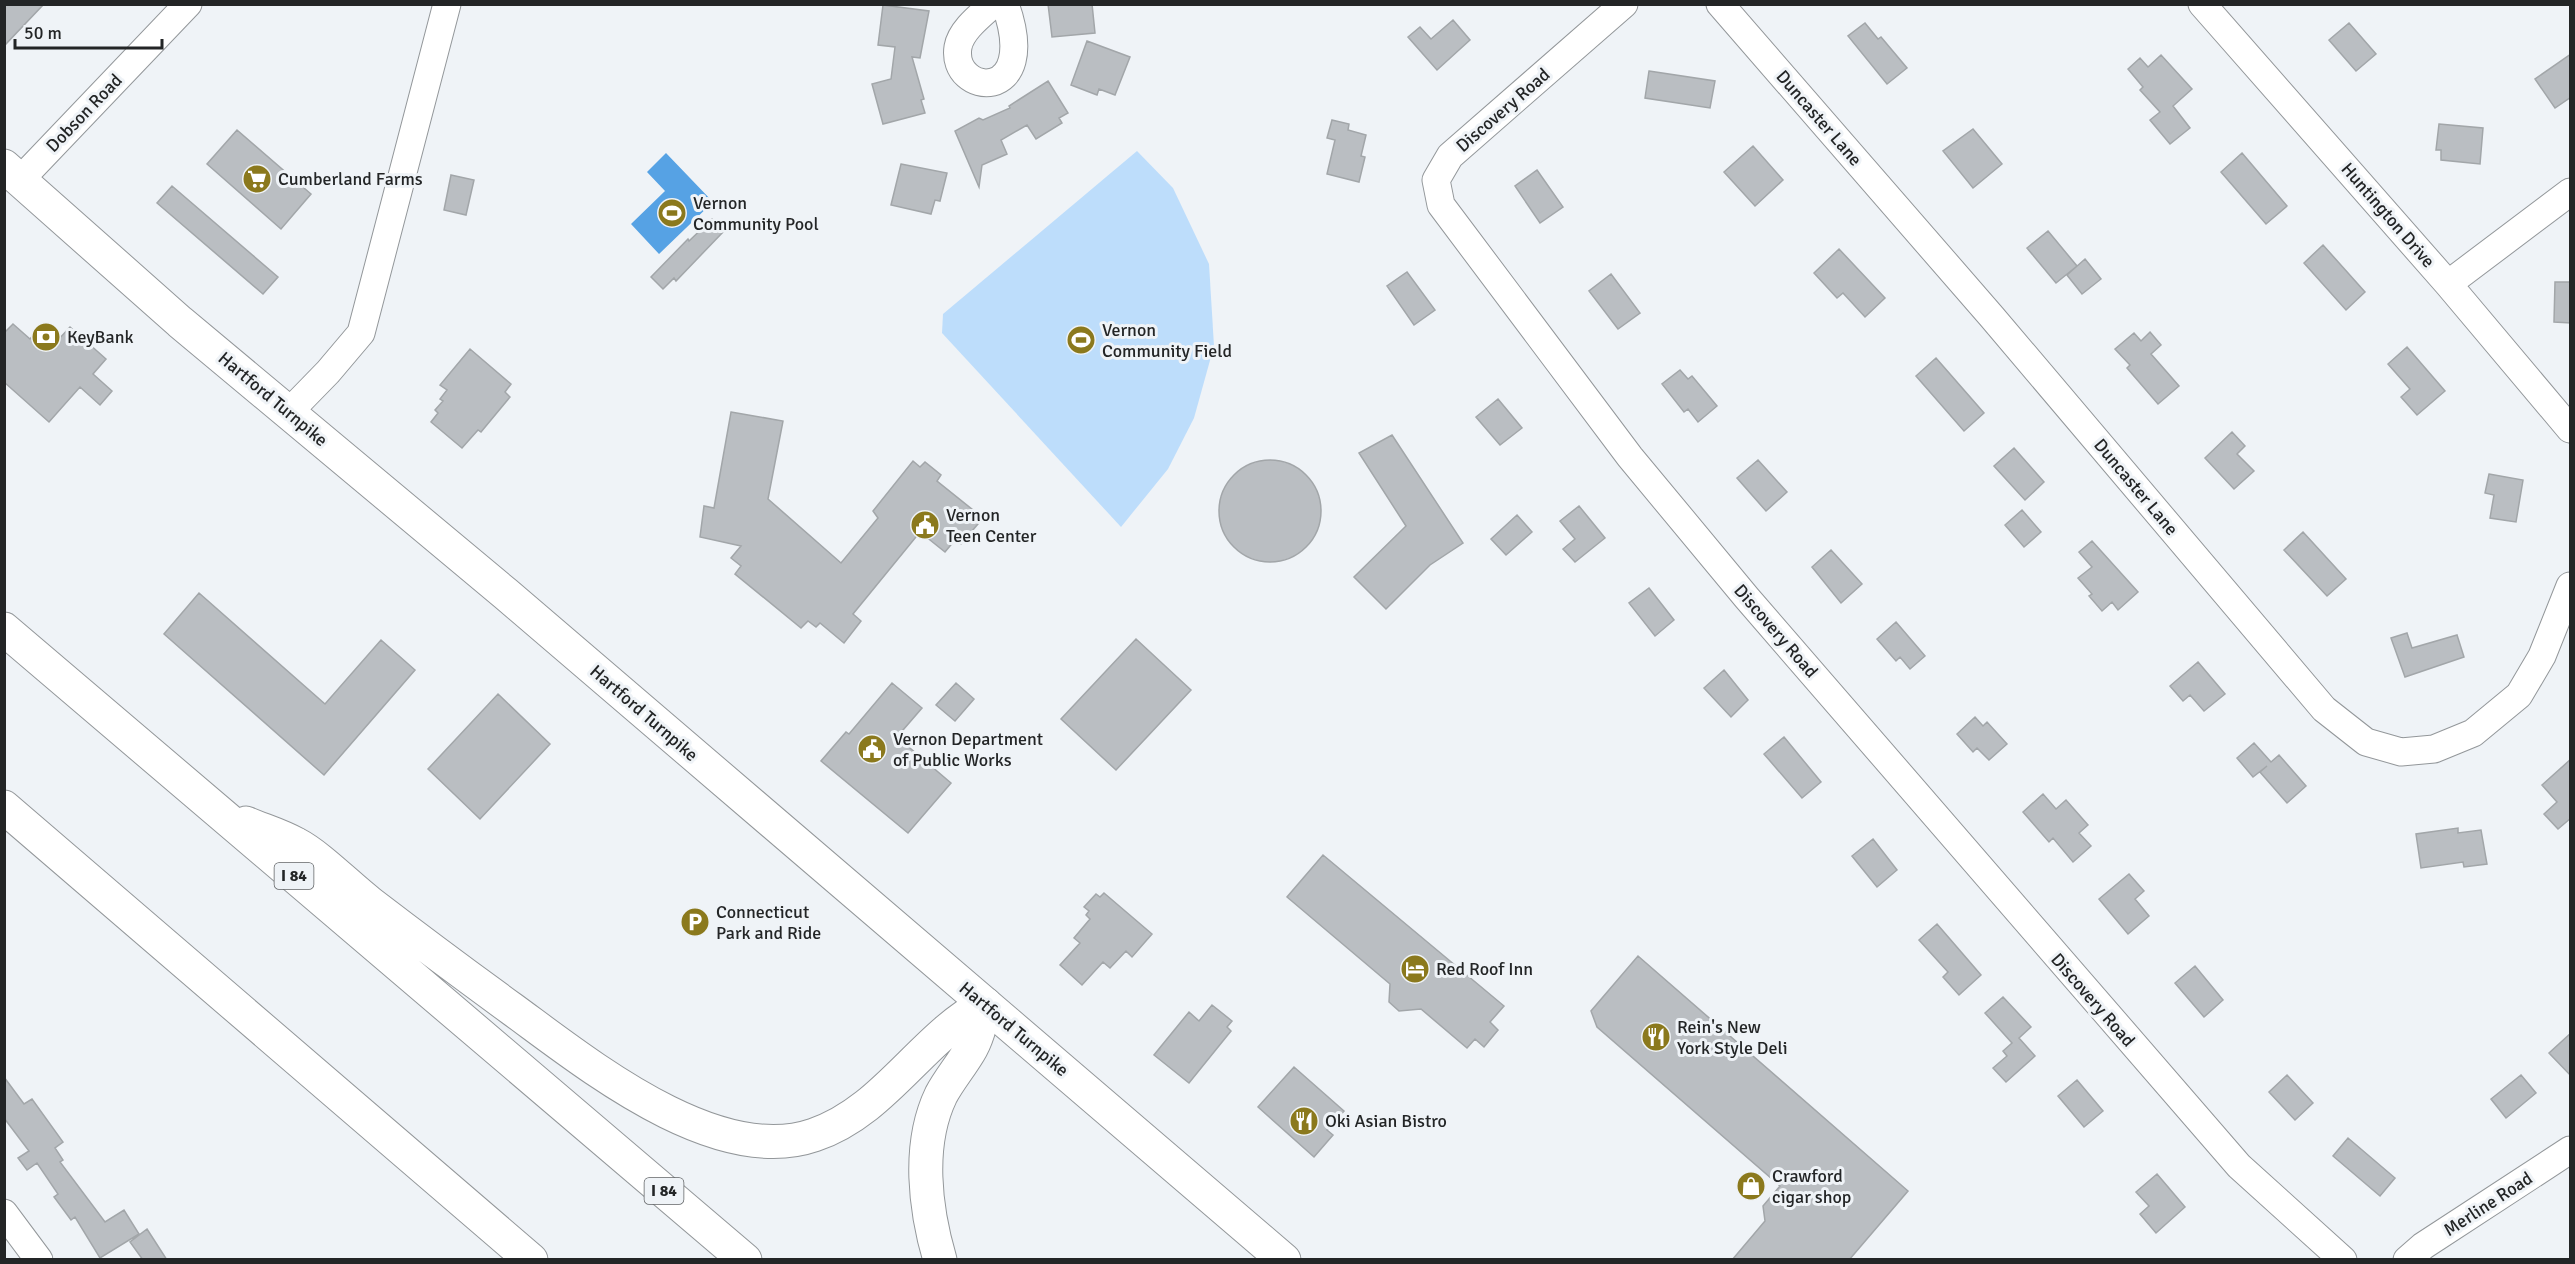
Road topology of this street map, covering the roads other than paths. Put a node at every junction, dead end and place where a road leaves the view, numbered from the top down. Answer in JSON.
{"nodes":[{"id":1,"x":188,"y":4,"type":"edge"},
{"id":2,"x":447,"y":4,"type":"edge"},
{"id":3,"x":993,"y":4,"type":"edge"},
{"id":4,"x":1005,"y":4,"type":"edge"},
{"id":5,"x":1624,"y":4,"type":"edge"},
{"id":6,"x":1720,"y":4,"type":"edge"},
{"id":7,"x":2202,"y":4,"type":"edge"},
{"id":8,"x":10,"y":180,"type":"edge"},
{"id":9,"x":2571,"y":192,"type":"edge"},
{"id":10,"x":2448,"y":284,"type":"junction"},
{"id":11,"x":289,"y":412,"type":"junction"},
{"id":12,"x":2571,"y":429,"type":"edge"},
{"id":13,"x":2571,"y":586,"type":"edge"},
{"id":14,"x":4,"y":629,"type":"edge"},
{"id":15,"x":217,"y":811,"type":"junction"},
{"id":16,"x":11,"y":816,"type":"edge"},
{"id":17,"x":985,"y":1004,"type":"junction"},
{"id":18,"x":2571,"y":1150,"type":"edge"},
{"id":19,"x":4,"y":1213,"type":"edge"},
{"id":20,"x":2336,"y":1252,"type":"edge"},
{"id":21,"x":39,"y":1260,"type":"edge"},
{"id":22,"x":531,"y":1260,"type":"edge"},
{"id":23,"x":745,"y":1260,"type":"edge"},
{"id":24,"x":940,"y":1260,"type":"edge"},
{"id":25,"x":1284,"y":1260,"type":"edge"},
{"id":26,"x":2407,"y":1260,"type":"edge"}],
"edges":[{"from":1,"to":8,"type":"street","name":"Dobson Road"},
{"from":2,"to":11,"type":"street"},
{"from":3,"to":4,"type":"street"},
{"from":5,"to":20,"type":"street","name":"Discovery Road"},
{"from":6,"to":13,"type":"street","name":"Duncaster Lane"},
{"from":7,"to":10,"type":"street","name":"Huntington Drive"},
{"from":8,"to":11,"type":"main road","name":"Hartford Turnpike"},
{"from":9,"to":10,"type":"street"},
{"from":10,"to":12,"type":"street","name":"Huntington Drive"},
{"from":11,"to":17,"type":"main road","name":"Hartford Turnpike"},
{"from":14,"to":15,"type":"main road","number":"I 84"},
{"from":15,"to":17,"type":"main road"},
{"from":15,"to":23,"type":"main road","number":"I 84"},
{"from":16,"to":22,"type":"main road"},
{"from":17,"to":24,"type":"main road"},
{"from":17,"to":25,"type":"main road","name":"Hartford Turnpike"},
{"from":18,"to":26,"type":"street","name":"Merline Road"},
{"from":19,"to":21,"type":"street"}]}
